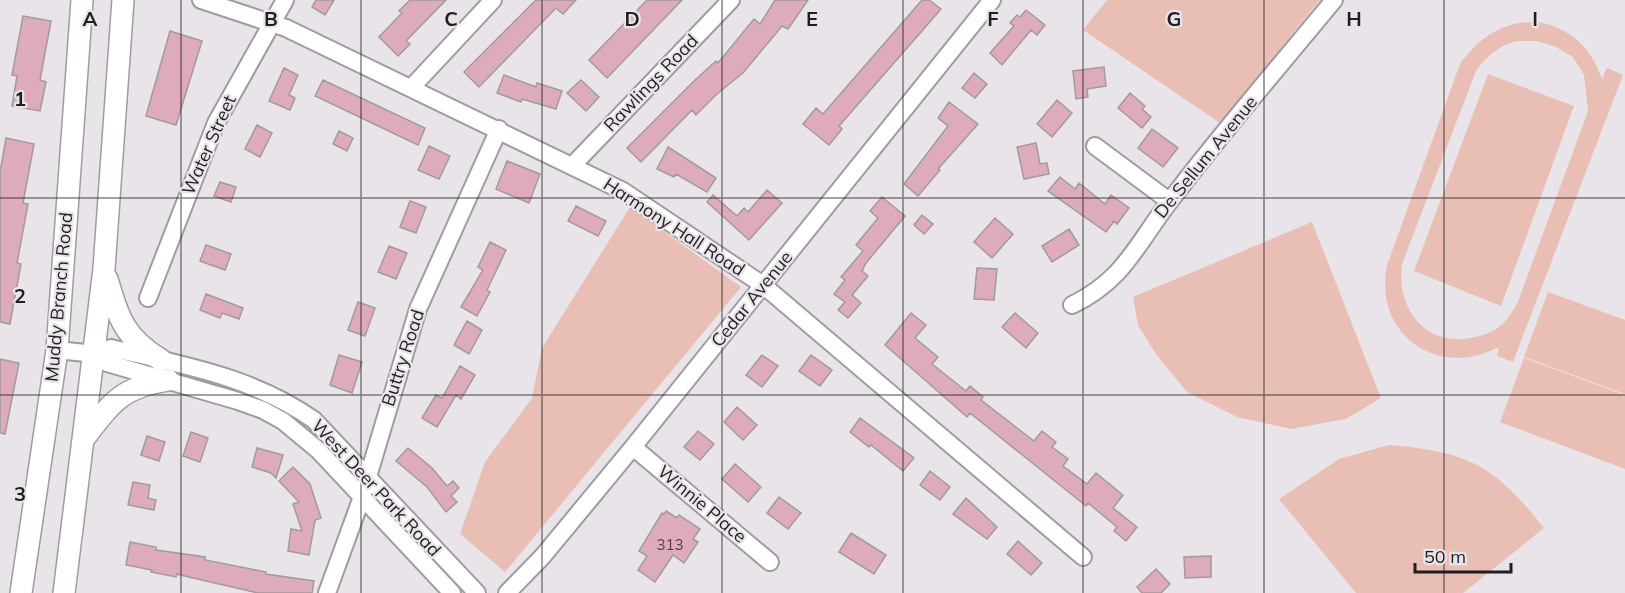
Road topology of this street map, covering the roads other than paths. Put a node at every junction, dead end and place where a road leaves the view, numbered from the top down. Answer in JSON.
{"nodes":[{"id":1,"x":82,"y":0,"type":"edge"},
{"id":2,"x":123,"y":0,"type":"edge"},
{"id":3,"x":201,"y":0,"type":"edge"},
{"id":4,"x":285,"y":0,"type":"edge"},
{"id":5,"x":493,"y":0,"type":"edge"},
{"id":6,"x":731,"y":0,"type":"edge"},
{"id":7,"x":992,"y":0,"type":"edge"},
{"id":8,"x":1334,"y":0,"type":"edge"},
{"id":9,"x":270,"y":23,"type":"junction"},
{"id":10,"x":411,"y":88,"type":"junction"},
{"id":11,"x":500,"y":129,"type":"junction"},
{"id":12,"x":1095,"y":146,"type":"dead end"},
{"id":13,"x":572,"y":166,"type":"junction"},
{"id":14,"x":1169,"y":201,"type":"junction"},
{"id":15,"x":104,"y":269,"type":"junction"},
{"id":16,"x":763,"y":285,"type":"junction"},
{"id":17,"x":148,"y":298,"type":"dead end"},
{"id":18,"x":1072,"y":305,"type":"dead end"},
{"id":19,"x":57,"y":350,"type":"junction"},
{"id":20,"x":95,"y":354,"type":"junction"},
{"id":21,"x":160,"y":360,"type":"junction"},
{"id":22,"x":168,"y":380,"type":"junction"},
{"id":23,"x":85,"y":437,"type":"junction"},
{"id":24,"x":633,"y":447,"type":"junction"},
{"id":25,"x":368,"y":478,"type":"junction"},
{"id":26,"x":362,"y":496,"type":"junction"},
{"id":27,"x":1083,"y":557,"type":"dead end"},
{"id":28,"x":770,"y":562,"type":"dead end"},
{"id":29,"x":21,"y":593,"type":"edge"},
{"id":30,"x":64,"y":593,"type":"edge"},
{"id":31,"x":327,"y":593,"type":"edge"},
{"id":32,"x":452,"y":593,"type":"edge"},
{"id":33,"x":477,"y":593,"type":"edge"},
{"id":34,"x":507,"y":593,"type":"edge"}],
"edges":[{"from":1,"to":19,"type":"main road","name":"Muddy Branch Road"},
{"from":2,"to":15,"type":"main road"},
{"from":3,"to":9,"type":"street","name":"Harmony Hall Road"},
{"from":4,"to":9,"type":"street","name":"Water Street"},
{"from":5,"to":10,"type":"street"},
{"from":6,"to":13,"type":"street","name":"Rawlings Road"},
{"from":7,"to":16,"type":"street","name":"Cedar Avenue"},
{"from":8,"to":14,"type":"street","name":"De Sellum Avenue"},
{"from":9,"to":10,"type":"street","name":"Harmony Hall Road"},
{"from":9,"to":17,"type":"street","name":"Water Street"},
{"from":10,"to":11,"type":"street","name":"Harmony Hall Road"},
{"from":11,"to":13,"type":"street","name":"Harmony Hall Road"},
{"from":11,"to":25,"type":"street","name":"Buttry Road"},
{"from":12,"to":14,"type":"street"},
{"from":13,"to":16,"type":"street","name":"Harmony Hall Road"},
{"from":14,"to":18,"type":"street","name":"De Sellum Avenue"},
{"from":15,"to":20,"type":"main road"},
{"from":15,"to":21,"type":"main road"},
{"from":16,"to":24,"type":"street","name":"Cedar Avenue"},
{"from":16,"to":27,"type":"street","name":"Harmony Hall Road"},
{"from":19,"to":20,"type":"street","name":"West Deer Park Road"},
{"from":19,"to":29,"type":"main road","name":"Muddy Branch Road"},
{"from":20,"to":21,"type":"street","name":"West Deer Park Road"},
{"from":20,"to":22,"type":"street","name":"West Deer Park Road"},
{"from":20,"to":23,"type":"main road"},
{"from":21,"to":25,"type":"street","name":"West Deer Park Road"},
{"from":22,"to":23,"type":"main road"},
{"from":22,"to":26,"type":"street","name":"West Deer Park Road"},
{"from":23,"to":30,"type":"main road"},
{"from":24,"to":28,"type":"street","name":"Winnie Place"},
{"from":24,"to":34,"type":"street","name":"Cedar Avenue"},
{"from":25,"to":26,"type":"street","name":"Buttry Road"},
{"from":25,"to":33,"type":"street","name":"West Deer Park Road"},
{"from":26,"to":31,"type":"street","name":"Buttry Road"},
{"from":26,"to":32,"type":"street","name":"West Deer Park Road"}]}
